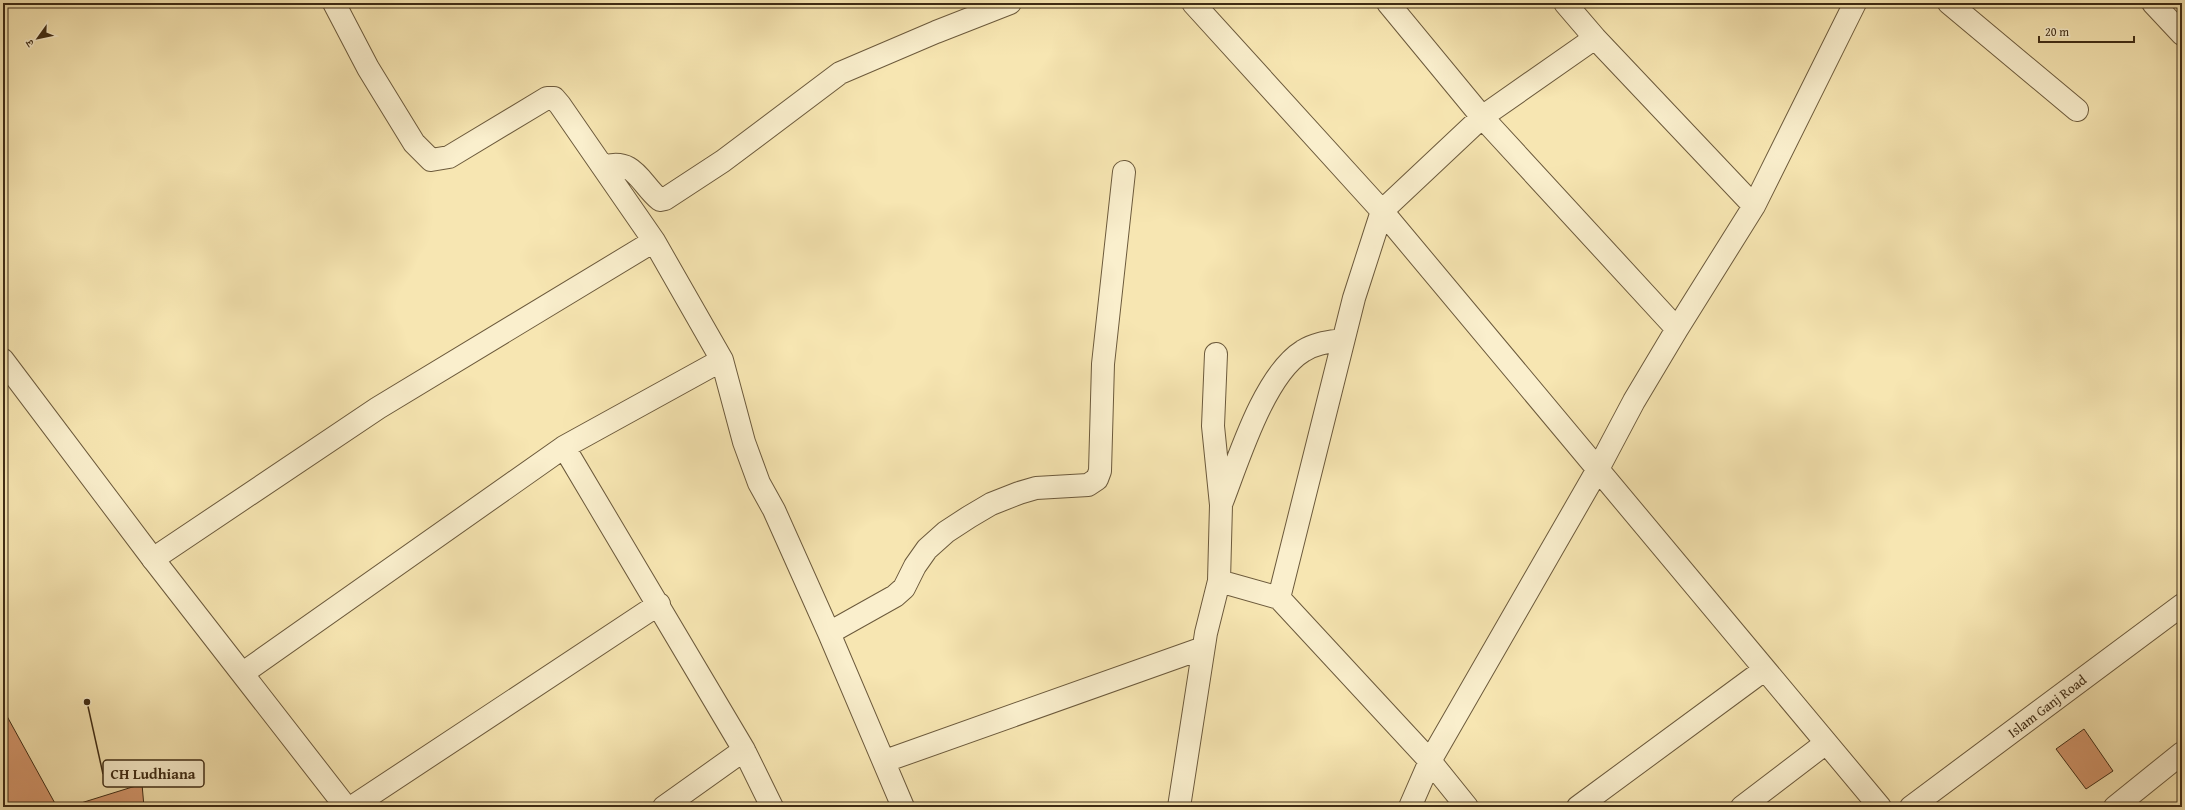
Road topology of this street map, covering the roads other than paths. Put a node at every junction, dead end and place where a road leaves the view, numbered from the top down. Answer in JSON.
{"nodes":[{"id":1,"x":334,"y":3,"type":"edge"},
{"id":2,"x":1010,"y":3,"type":"edge"},
{"id":3,"x":1193,"y":3,"type":"edge"},
{"id":4,"x":1388,"y":3,"type":"edge"},
{"id":5,"x":1566,"y":3,"type":"edge"},
{"id":6,"x":1855,"y":3,"type":"edge"},
{"id":7,"x":1949,"y":3,"type":"edge"},
{"id":8,"x":2153,"y":3,"type":"edge"},
{"id":9,"x":2182,"y":34,"type":"edge"},
{"id":10,"x":1595,"y":38,"type":"junction"},
{"id":11,"x":2077,"y":110,"type":"dead end"},
{"id":12,"x":1482,"y":117,"type":"junction"},
{"id":13,"x":603,"y":166,"type":"junction"},
{"id":14,"x":1124,"y":172,"type":"dead end"},
{"id":15,"x":1754,"y":206,"type":"junction"},
{"id":16,"x":1382,"y":211,"type":"junction"},
{"id":17,"x":654,"y":241,"type":"junction"},
{"id":18,"x":1677,"y":329,"type":"junction"},
{"id":19,"x":1343,"y":340,"type":"junction"},
{"id":20,"x":1216,"y":354,"type":"dead end"},
{"id":21,"x":3,"y":360,"type":"edge"},
{"id":22,"x":722,"y":360,"type":"junction"},
{"id":23,"x":564,"y":446,"type":"junction"},
{"id":24,"x":1598,"y":469,"type":"junction"},
{"id":25,"x":1220,"y":505,"type":"junction"},
{"id":26,"x":153,"y":559,"type":"junction"},
{"id":27,"x":1219,"y":581,"type":"junction"},
{"id":28,"x":1279,"y":598,"type":"junction"},
{"id":29,"x":659,"y":604,"type":"junction"},
{"id":30,"x":2182,"y":605,"type":"edge"},
{"id":31,"x":829,"y":634,"type":"junction"},
{"id":32,"x":1203,"y":648,"type":"junction"},
{"id":33,"x":1764,"y":670,"type":"junction"},
{"id":34,"x":243,"y":673,"type":"junction"},
{"id":35,"x":1826,"y":744,"type":"junction"},
{"id":36,"x":744,"y":750,"type":"junction"},
{"id":37,"x":2182,"y":753,"type":"edge"},
{"id":38,"x":885,"y":761,"type":"junction"},
{"id":39,"x":1430,"y":761,"type":"junction"},
{"id":40,"x":346,"y":807,"type":"edge"},
{"id":41,"x":352,"y":807,"type":"edge"},
{"id":42,"x":664,"y":807,"type":"edge"},
{"id":43,"x":772,"y":807,"type":"edge"},
{"id":44,"x":903,"y":807,"type":"edge"},
{"id":45,"x":1179,"y":807,"type":"edge"},
{"id":46,"x":1410,"y":807,"type":"edge"},
{"id":47,"x":1467,"y":807,"type":"edge"},
{"id":48,"x":1578,"y":807,"type":"edge"},
{"id":49,"x":1742,"y":807,"type":"edge"},
{"id":50,"x":1880,"y":807,"type":"edge"},
{"id":51,"x":1911,"y":807,"type":"edge"},
{"id":52,"x":2115,"y":807,"type":"edge"}],
"edges":[{"from":1,"to":13,"type":"street"},
{"from":2,"to":13,"type":"street"},
{"from":3,"to":16,"type":"street"},
{"from":4,"to":12,"type":"street"},
{"from":5,"to":10,"type":"street"},
{"from":6,"to":15,"type":"street"},
{"from":7,"to":11,"type":"street"},
{"from":8,"to":9,"type":"street"},
{"from":10,"to":12,"type":"street"},
{"from":10,"to":15,"type":"street"},
{"from":12,"to":16,"type":"street"},
{"from":12,"to":18,"type":"street"},
{"from":13,"to":17,"type":"street"},
{"from":14,"to":31,"type":"street"},
{"from":15,"to":18,"type":"street"},
{"from":16,"to":19,"type":"street"},
{"from":16,"to":24,"type":"street"},
{"from":17,"to":22,"type":"street"},
{"from":17,"to":26,"type":"street"},
{"from":18,"to":24,"type":"street"},
{"from":19,"to":25,"type":"street"},
{"from":19,"to":28,"type":"street"},
{"from":20,"to":25,"type":"street"},
{"from":21,"to":26,"type":"street"},
{"from":22,"to":23,"type":"street"},
{"from":22,"to":31,"type":"street"},
{"from":23,"to":29,"type":"street"},
{"from":23,"to":34,"type":"street"},
{"from":24,"to":33,"type":"street"},
{"from":24,"to":39,"type":"street"},
{"from":25,"to":27,"type":"street"},
{"from":26,"to":34,"type":"street"},
{"from":27,"to":28,"type":"street"},
{"from":27,"to":32,"type":"street"},
{"from":28,"to":39,"type":"street"},
{"from":29,"to":36,"type":"street"},
{"from":29,"to":41,"type":"street"},
{"from":30,"to":51,"type":"street","name":"Islam Ganj Road"},
{"from":31,"to":38,"type":"street"},
{"from":32,"to":38,"type":"street"},
{"from":32,"to":45,"type":"street"},
{"from":33,"to":35,"type":"street"},
{"from":33,"to":48,"type":"street"},
{"from":34,"to":40,"type":"street"},
{"from":35,"to":49,"type":"street"},
{"from":35,"to":50,"type":"street"},
{"from":36,"to":42,"type":"street"},
{"from":36,"to":43,"type":"street"},
{"from":37,"to":52,"type":"street"},
{"from":38,"to":44,"type":"street"},
{"from":39,"to":46,"type":"street"},
{"from":39,"to":47,"type":"street"}]}
